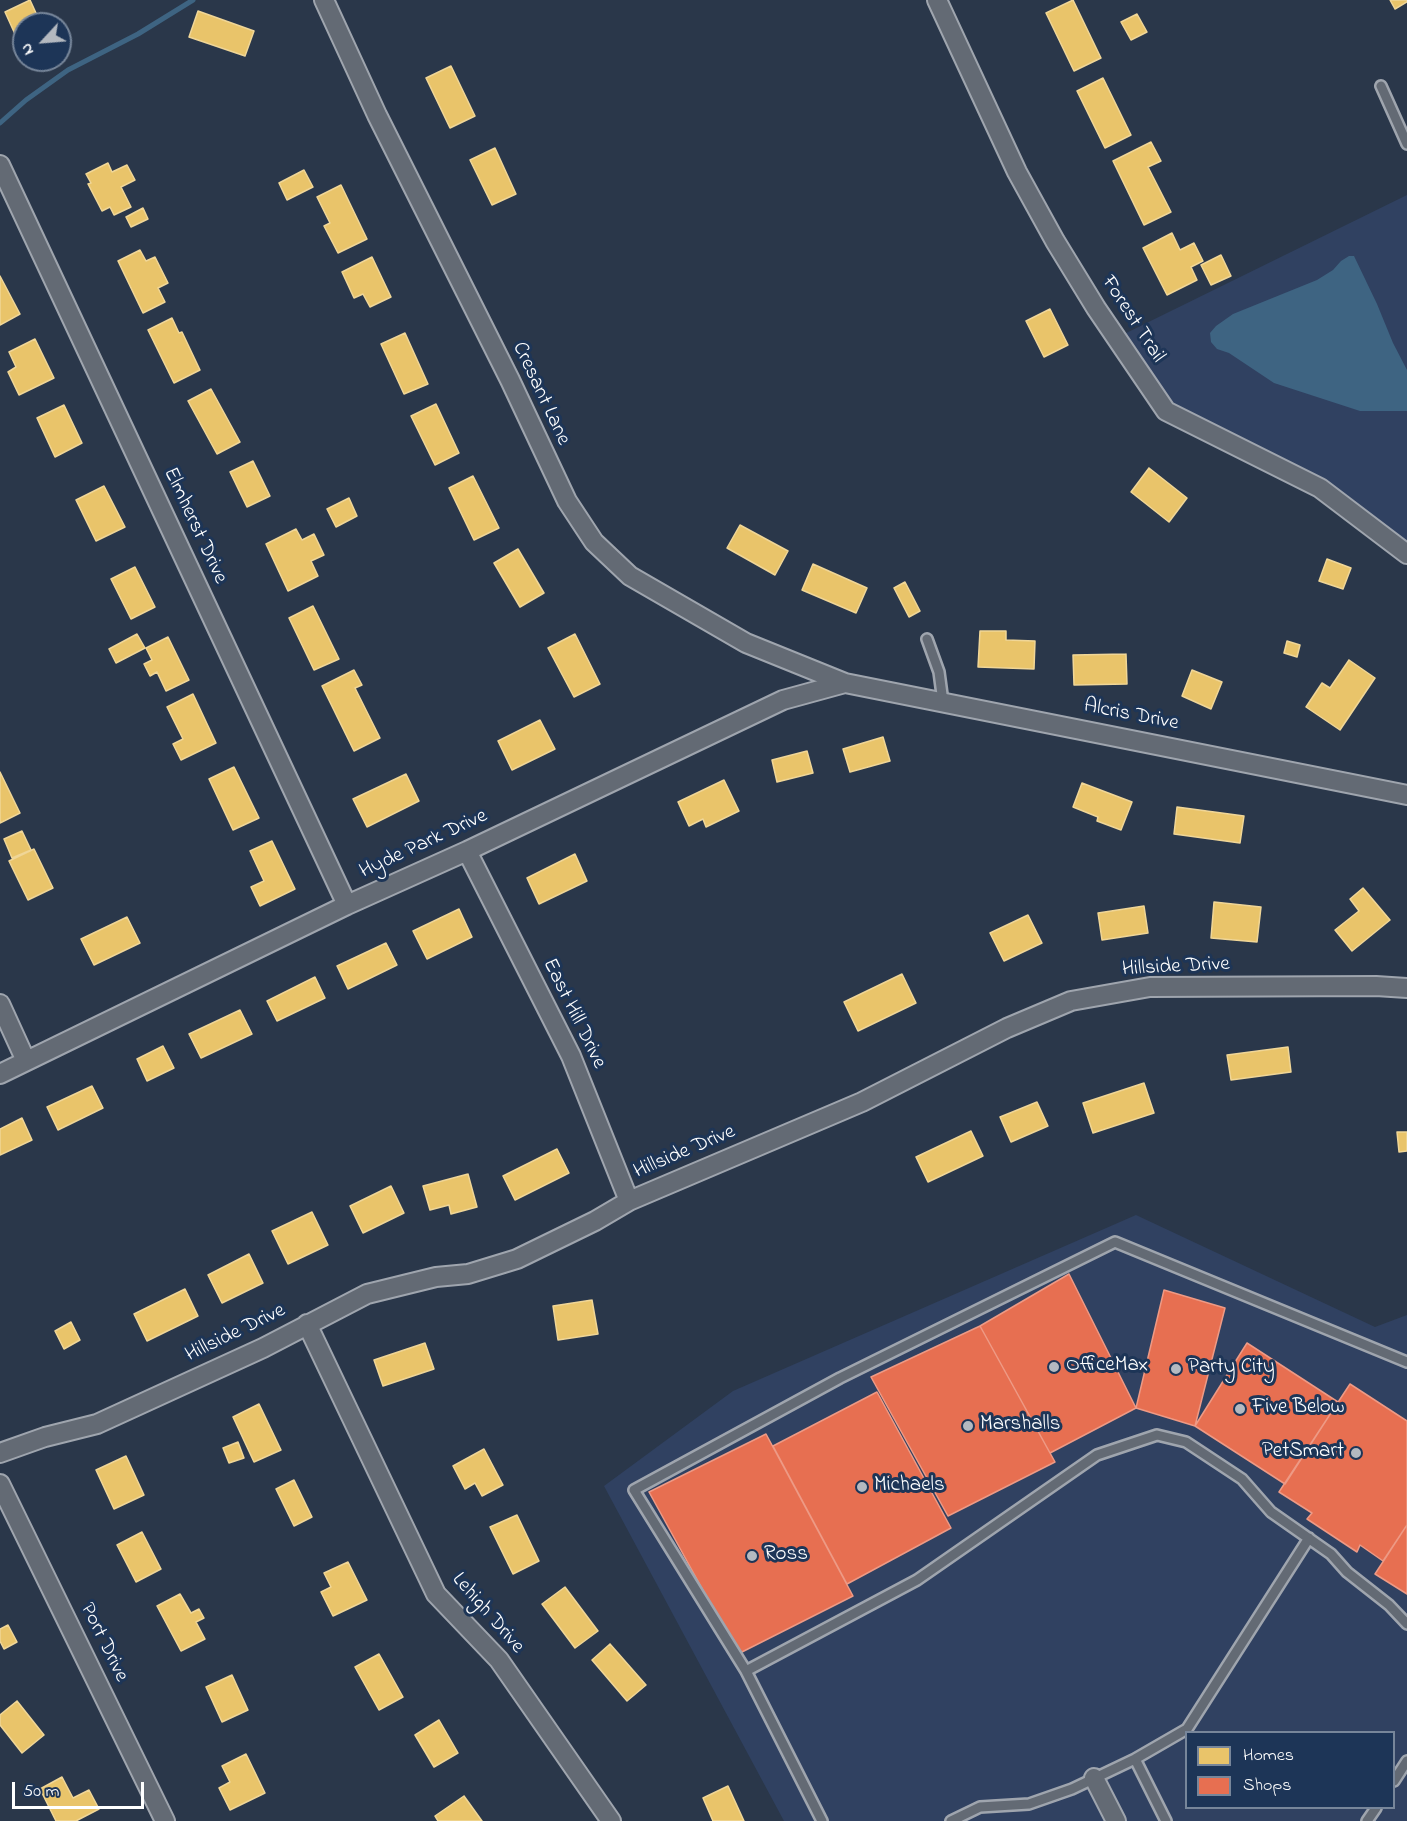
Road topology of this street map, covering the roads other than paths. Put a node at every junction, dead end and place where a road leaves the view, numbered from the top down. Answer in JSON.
{"nodes":[{"id":1,"x":324,"y":0,"type":"edge"},
{"id":2,"x":937,"y":0,"type":"edge"},
{"id":3,"x":1381,"y":86,"type":"dead end"},
{"id":4,"x":1407,"y":144,"type":"edge"},
{"id":5,"x":0,"y":165,"type":"edge"},
{"id":6,"x":1407,"y":554,"type":"edge"},
{"id":7,"x":927,"y":639,"type":"dead end"},
{"id":8,"x":845,"y":683,"type":"junction"},
{"id":9,"x":943,"y":702,"type":"junction"},
{"id":10,"x":1407,"y":795,"type":"edge"},
{"id":11,"x":467,"y":851,"type":"junction"},
{"id":12,"x":347,"y":905,"type":"junction"},
{"id":13,"x":1407,"y":988,"type":"edge"},
{"id":14,"x":0,"y":1005,"type":"edge"},
{"id":15,"x":26,"y":1061,"type":"junction"},
{"id":16,"x":0,"y":1074,"type":"edge"},
{"id":17,"x":629,"y":1201,"type":"junction"},
{"id":18,"x":307,"y":1324,"type":"junction"},
{"id":19,"x":1407,"y":1362,"type":"edge"},
{"id":20,"x":0,"y":1453,"type":"edge"},
{"id":21,"x":0,"y":1484,"type":"edge"},
{"id":22,"x":1310,"y":1538,"type":"junction"},
{"id":23,"x":1407,"y":1624,"type":"edge"},
{"id":24,"x":746,"y":1671,"type":"junction"},
{"id":25,"x":1135,"y":1759,"type":"junction"},
{"id":26,"x":1407,"y":1761,"type":"edge"},
{"id":27,"x":1094,"y":1778,"type":"junction"},
{"id":28,"x":1395,"y":1779,"type":"edge"},
{"id":29,"x":165,"y":1821,"type":"edge"},
{"id":30,"x":611,"y":1821,"type":"edge"},
{"id":31,"x":822,"y":1821,"type":"edge"},
{"id":32,"x":951,"y":1821,"type":"edge"},
{"id":33,"x":1116,"y":1821,"type":"edge"},
{"id":34,"x":1166,"y":1821,"type":"edge"}],
"edges":[{"from":1,"to":8,"type":"street","name":"Cresant Lane"},
{"from":2,"to":6,"type":"street","name":"Forest Trail"},
{"from":3,"to":4,"type":"lane"},
{"from":5,"to":12,"type":"street","name":"Elmherst Drive"},
{"from":7,"to":9,"type":"lane"},
{"from":8,"to":9,"type":"street","name":"Alcris Drive"},
{"from":8,"to":11,"type":"street","name":"Hyde Park Drive"},
{"from":9,"to":10,"type":"street","name":"Alcris Drive"},
{"from":11,"to":12,"type":"street","name":"Hyde Park Drive"},
{"from":11,"to":17,"type":"street","name":"East Hill Drive"},
{"from":12,"to":15,"type":"street","name":"Hyde Park Drive"},
{"from":13,"to":17,"type":"street","name":"Hillside Drive"},
{"from":14,"to":15,"type":"street"},
{"from":15,"to":16,"type":"street","name":"Hyde Park Drive"},
{"from":17,"to":18,"type":"street","name":"Hillside Drive"},
{"from":18,"to":20,"type":"street","name":"Hillside Drive"},
{"from":18,"to":30,"type":"street","name":"Lehigh Drive"},
{"from":19,"to":24,"type":"lane"},
{"from":21,"to":29,"type":"street","name":"Port Drive"},
{"from":22,"to":23,"type":"lane"},
{"from":22,"to":24,"type":"lane"},
{"from":22,"to":25,"type":"lane"},
{"from":24,"to":31,"type":"lane"},
{"from":25,"to":27,"type":"lane"},
{"from":25,"to":34,"type":"lane"},
{"from":26,"to":28,"type":"lane"},
{"from":27,"to":32,"type":"lane"},
{"from":27,"to":33,"type":"street"}]}
